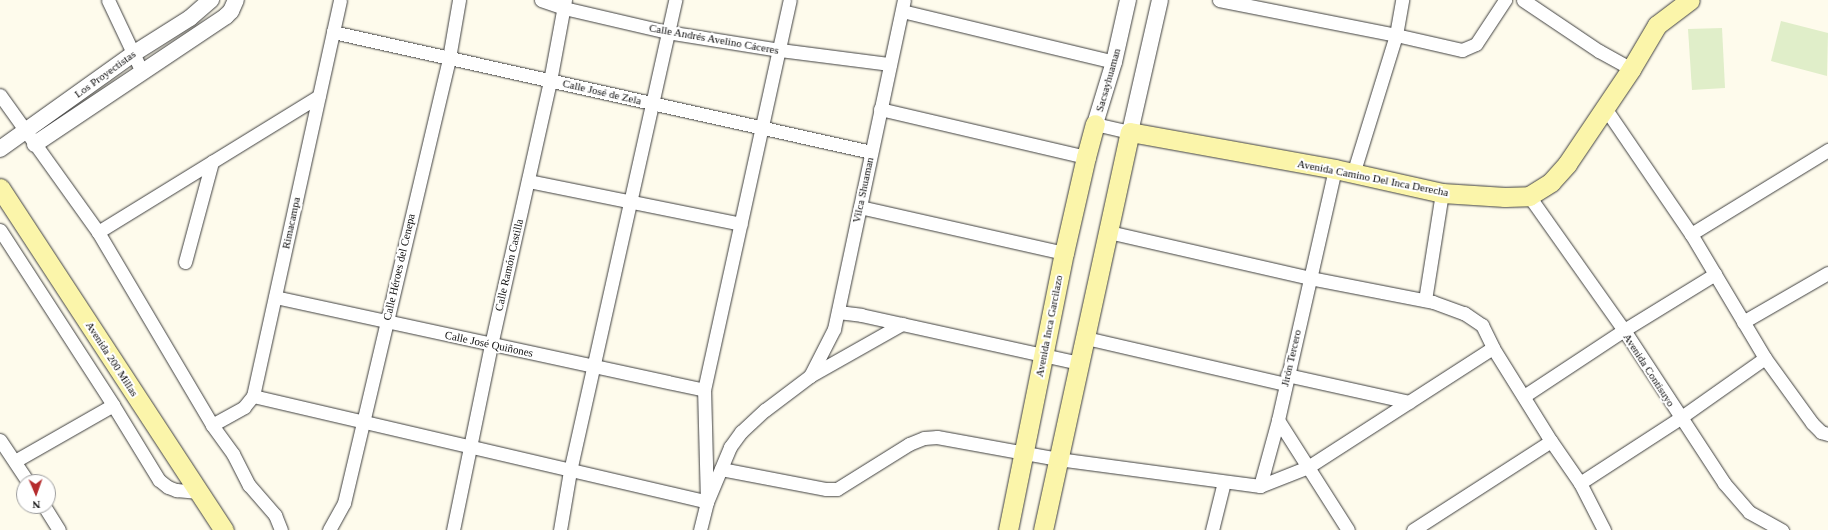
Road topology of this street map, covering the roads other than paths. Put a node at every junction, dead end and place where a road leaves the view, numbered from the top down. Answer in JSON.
{"nodes":[{"id":1,"x":108,"y":0,"type":"edge"},
{"id":2,"x":211,"y":0,"type":"edge"},
{"id":3,"x":236,"y":0,"type":"edge"},
{"id":4,"x":340,"y":0,"type":"edge"},
{"id":5,"x":459,"y":0,"type":"edge"},
{"id":6,"x":541,"y":0,"type":"edge"},
{"id":7,"x":675,"y":0,"type":"edge"},
{"id":8,"x":790,"y":0,"type":"edge"},
{"id":9,"x":1128,"y":0,"type":"edge"},
{"id":10,"x":1160,"y":0,"type":"edge"},
{"id":11,"x":1219,"y":0,"type":"edge"},
{"id":12,"x":1402,"y":0,"type":"edge"},
{"id":13,"x":1505,"y":0,"type":"edge"},
{"id":14,"x":1523,"y":0,"type":"edge"},
{"id":15,"x":1690,"y":0,"type":"edge"},
{"id":16,"x":565,"y":4,"type":"edge"},
{"id":17,"x":903,"y":6,"type":"edge"},
{"id":18,"x":333,"y":32,"type":"junction"},
{"id":19,"x":667,"y":32,"type":"junction"},
{"id":20,"x":1396,"y":35,"type":"junction"},
{"id":21,"x":780,"y":50,"type":"junction"},
{"id":22,"x":133,"y":54,"type":"junction"},
{"id":23,"x":449,"y":58,"type":"junction"},
{"id":24,"x":1114,"y":62,"type":"junction"},
{"id":25,"x":890,"y":64,"type":"junction"},
{"id":26,"x":1631,"y":69,"type":"junction"},
{"id":27,"x":142,"y":72,"type":"junction"},
{"id":28,"x":550,"y":80,"type":"junction"},
{"id":29,"x":0,"y":95,"type":"edge"},
{"id":30,"x":319,"y":96,"type":"junction"},
{"id":31,"x":653,"y":103,"type":"junction"},
{"id":32,"x":1605,"y":108,"type":"junction"},
{"id":33,"x":880,"y":109,"type":"junction"},
{"id":34,"x":1095,"y":124,"type":"junction"},
{"id":35,"x":763,"y":128,"type":"junction"},
{"id":36,"x":1130,"y":132,"type":"junction"},
{"id":37,"x":31,"y":138,"type":"junction"},
{"id":38,"x":0,"y":149,"type":"edge"},
{"id":39,"x":1828,"y":150,"type":"edge"},
{"id":40,"x":871,"y":152,"type":"junction"},
{"id":41,"x":1086,"y":157,"type":"junction"},
{"id":42,"x":212,"y":162,"type":"junction"},
{"id":43,"x":1344,"y":171,"type":"junction"},
{"id":44,"x":528,"y":181,"type":"junction"},
{"id":45,"x":0,"y":188,"type":"edge"},
{"id":46,"x":1442,"y":193,"type":"junction"},
{"id":47,"x":1529,"y":196,"type":"junction"},
{"id":48,"x":631,"y":202,"type":"junction"},
{"id":49,"x":860,"y":207,"type":"junction"},
{"id":50,"x":740,"y":224,"type":"junction"},
{"id":51,"x":0,"y":230,"type":"edge"},
{"id":52,"x":98,"y":232,"type":"junction"},
{"id":53,"x":1108,"y":232,"type":"junction"},
{"id":54,"x":1691,"y":234,"type":"junction"},
{"id":55,"x":1064,"y":253,"type":"junction"},
{"id":56,"x":185,"y":262,"type":"dead end"},
{"id":57,"x":1828,"y":273,"type":"edge"},
{"id":58,"x":1715,"y":274,"type":"junction"},
{"id":59,"x":1310,"y":278,"type":"junction"},
{"id":60,"x":275,"y":297,"type":"junction"},
{"id":61,"x":1425,"y":300,"type":"junction"},
{"id":62,"x":838,"y":312,"type":"junction"},
{"id":63,"x":386,"y":322,"type":"junction"},
{"id":64,"x":1743,"y":322,"type":"junction"},
{"id":65,"x":902,"y":324,"type":"junction"},
{"id":66,"x":1624,"y":330,"type":"junction"},
{"id":67,"x":1086,"y":338,"type":"junction"},
{"id":68,"x":491,"y":345,"type":"junction"},
{"id":69,"x":1493,"y":348,"type":"junction"},
{"id":70,"x":1043,"y":355,"type":"junction"},
{"id":71,"x":1765,"y":358,"type":"junction"},
{"id":72,"x":1080,"y":363,"type":"junction"},
{"id":73,"x":594,"y":367,"type":"junction"},
{"id":74,"x":810,"y":376,"type":"junction"},
{"id":75,"x":1286,"y":379,"type":"junction"},
{"id":76,"x":704,"y":390,"type":"junction"},
{"id":77,"x":253,"y":396,"type":"junction"},
{"id":78,"x":1524,"y":396,"type":"junction"},
{"id":79,"x":1408,"y":402,"type":"junction"},
{"id":80,"x":113,"y":405,"type":"junction"},
{"id":81,"x":1680,"y":418,"type":"junction"},
{"id":82,"x":1278,"y":420,"type":"junction"},
{"id":83,"x":362,"y":422,"type":"junction"},
{"id":84,"x":212,"y":425,"type":"junction"},
{"id":85,"x":1828,"y":434,"type":"edge"},
{"id":86,"x":0,"y":440,"type":"edge"},
{"id":87,"x":1551,"y":441,"type":"junction"},
{"id":88,"x":470,"y":447,"type":"junction"},
{"id":89,"x":1024,"y":452,"type":"junction"},
{"id":90,"x":1058,"y":459,"type":"junction"},
{"id":91,"x":14,"y":461,"type":"junction"},
{"id":92,"x":1308,"y":467,"type":"junction"},
{"id":93,"x":721,"y":469,"type":"junction"},
{"id":94,"x":570,"y":470,"type":"junction"},
{"id":95,"x":23,"y":474,"type":"edge"},
{"id":96,"x":1224,"y":482,"type":"junction"},
{"id":97,"x":1580,"y":483,"type":"junction"},
{"id":98,"x":1260,"y":486,"type":"junction"},
{"id":99,"x":199,"y":492,"type":"junction"},
{"id":100,"x":706,"y":502,"type":"junction"},
{"id":101,"x":49,"y":514,"type":"edge"},
{"id":102,"x":59,"y":530,"type":"edge"},
{"id":103,"x":224,"y":530,"type":"edge"},
{"id":104,"x":281,"y":530,"type":"edge"},
{"id":105,"x":329,"y":530,"type":"edge"},
{"id":106,"x":453,"y":530,"type":"edge"},
{"id":107,"x":560,"y":530,"type":"edge"},
{"id":108,"x":700,"y":530,"type":"edge"},
{"id":109,"x":1008,"y":530,"type":"edge"},
{"id":110,"x":1043,"y":530,"type":"edge"},
{"id":111,"x":1212,"y":530,"type":"edge"},
{"id":112,"x":1348,"y":530,"type":"edge"},
{"id":113,"x":1413,"y":530,"type":"edge"},
{"id":114,"x":1604,"y":530,"type":"edge"},
{"id":115,"x":1782,"y":530,"type":"edge"}],
"edges":[{"from":1,"to":22,"type":"street"},
{"from":2,"to":22,"type":"street","name":"Los Proyectistas"},
{"from":3,"to":27,"type":"street"},
{"from":4,"to":18,"type":"street","name":"Rimacampa"},
{"from":5,"to":23,"type":"street","name":"Calle Héroes del Cenepa"},
{"from":6,"to":16,"type":"street","name":"Calle Andrés Avelino Cáceres"},
{"from":7,"to":19,"type":"street"},
{"from":8,"to":21,"type":"street"},
{"from":9,"to":24,"type":"street","name":"Sacsayhuaman"},
{"from":10,"to":36,"type":"street"},
{"from":11,"to":20,"type":"street"},
{"from":12,"to":20,"type":"street","name":"Jirón Tercero"},
{"from":13,"to":20,"type":"street"},
{"from":14,"to":26,"type":"street"},
{"from":15,"to":26,"type":"main road"},
{"from":16,"to":19,"type":"street","name":"Calle Andrés Avelino Cáceres"},
{"from":16,"to":28,"type":"street","name":"Calle Ramón Castilla"},
{"from":17,"to":24,"type":"street"},
{"from":17,"to":25,"type":"street","name":"Vilca Shuaman"},
{"from":18,"to":23,"type":"street","name":"Calle José de Zela"},
{"from":18,"to":30,"type":"street","name":"Rimacampa"},
{"from":19,"to":21,"type":"street","name":"Calle Andrés Avelino Cáceres"},
{"from":19,"to":31,"type":"street"},
{"from":20,"to":43,"type":"street","name":"Jirón Tercero"},
{"from":21,"to":25,"type":"street","name":"Calle Andrés Avelino Cáceres"},
{"from":21,"to":35,"type":"street"},
{"from":22,"to":27,"type":"street"},
{"from":22,"to":37,"type":"street","name":"Los Proyectistas"},
{"from":23,"to":28,"type":"street","name":"Calle José de Zela"},
{"from":23,"to":63,"type":"street","name":"Calle Héroes del Cenepa"},
{"from":24,"to":34,"type":"street","name":"Sacsayhuaman"},
{"from":25,"to":33,"type":"street","name":"Vilca Shuaman"},
{"from":26,"to":32,"type":"main road"},
{"from":27,"to":37,"type":"street"},
{"from":28,"to":31,"type":"street","name":"Calle José de Zela"},
{"from":28,"to":44,"type":"street","name":"Calle Ramón Castilla"},
{"from":29,"to":37,"type":"street"},
{"from":30,"to":42,"type":"street"},
{"from":30,"to":60,"type":"street","name":"Rimacampa"},
{"from":31,"to":35,"type":"street","name":"Calle José de Zela"},
{"from":31,"to":48,"type":"street"},
{"from":32,"to":47,"type":"main road"},
{"from":32,"to":54,"type":"street"},
{"from":33,"to":40,"type":"street","name":"Vilca Shuaman"},
{"from":33,"to":41,"type":"street"},
{"from":34,"to":36,"type":"street","name":"Sacsayhuaman"},
{"from":34,"to":41,"type":"main road","name":"Avenida Inca Garcilazo"},
{"from":35,"to":40,"type":"street","name":"Calle José de Zela"},
{"from":35,"to":50,"type":"street"},
{"from":36,"to":43,"type":"main road","name":"Avenida Camino Del Inca Derecha"},
{"from":36,"to":53,"type":"main road"},
{"from":37,"to":38,"type":"street","name":"Los Proyectistas"},
{"from":37,"to":52,"type":"street"},
{"from":39,"to":54,"type":"street"},
{"from":40,"to":49,"type":"street","name":"Vilca Shuaman"},
{"from":41,"to":55,"type":"main road","name":"Avenida Inca Garcilazo"},
{"from":42,"to":52,"type":"street"},
{"from":42,"to":56,"type":"street"},
{"from":43,"to":46,"type":"main road","name":"Avenida Camino Del Inca Derecha"},
{"from":43,"to":59,"type":"street","name":"Jirón Tercero"},
{"from":44,"to":48,"type":"street"},
{"from":44,"to":68,"type":"street","name":"Calle Ramón Castilla"},
{"from":45,"to":99,"type":"main road","name":"Avenida 200 Millas"},
{"from":46,"to":47,"type":"main road","name":"Avenida Camino Del Inca Derecha"},
{"from":46,"to":61,"type":"street"},
{"from":47,"to":66,"type":"street","name":"Avenida Contisuyo"},
{"from":48,"to":50,"type":"street"},
{"from":48,"to":73,"type":"street"},
{"from":49,"to":55,"type":"street"},
{"from":49,"to":62,"type":"street","name":"Vilca Shuaman"},
{"from":50,"to":76,"type":"street"},
{"from":51,"to":80,"type":"street"},
{"from":52,"to":84,"type":"street"},
{"from":53,"to":59,"type":"street"},
{"from":53,"to":67,"type":"main road"},
{"from":54,"to":58,"type":"street"},
{"from":55,"to":70,"type":"main road","name":"Avenida Inca Garcilazo"},
{"from":57,"to":64,"type":"street"},
{"from":58,"to":64,"type":"street"},
{"from":58,"to":66,"type":"street"},
{"from":59,"to":61,"type":"street"},
{"from":59,"to":75,"type":"street","name":"Jirón Tercero"},
{"from":60,"to":63,"type":"street","name":"Calle José Quiñones"},
{"from":60,"to":77,"type":"street","name":"Rimacampa"},
{"from":61,"to":69,"type":"street"},
{"from":62,"to":65,"type":"street"},
{"from":62,"to":74,"type":"street","name":"Vilca Shuaman"},
{"from":63,"to":68,"type":"street","name":"Calle José Quiñones"},
{"from":63,"to":83,"type":"street","name":"Calle Héroes del Cenepa"},
{"from":64,"to":71,"type":"street"},
{"from":65,"to":70,"type":"street"},
{"from":65,"to":74,"type":"street"},
{"from":66,"to":78,"type":"street"},
{"from":66,"to":81,"type":"street","name":"Avenida Contisuyo"},
{"from":67,"to":72,"type":"main road"},
{"from":67,"to":75,"type":"street"},
{"from":68,"to":73,"type":"street","name":"Calle José Quiñones"},
{"from":68,"to":88,"type":"street","name":"Calle Ramón Castilla"},
{"from":69,"to":78,"type":"street"},
{"from":69,"to":79,"type":"street"},
{"from":70,"to":72,"type":"street"},
{"from":70,"to":89,"type":"main road","name":"Avenida Inca Garcilazo"},
{"from":71,"to":81,"type":"street"},
{"from":71,"to":85,"type":"street"},
{"from":72,"to":90,"type":"main road"},
{"from":73,"to":76,"type":"street","name":"Calle José Quiñones"},
{"from":73,"to":94,"type":"street"},
{"from":74,"to":93,"type":"street"},
{"from":75,"to":79,"type":"street"},
{"from":75,"to":82,"type":"street","name":"Jirón Tercero"},
{"from":76,"to":100,"type":"street"},
{"from":77,"to":83,"type":"street"},
{"from":77,"to":84,"type":"street"},
{"from":78,"to":87,"type":"street"},
{"from":79,"to":92,"type":"street"},
{"from":80,"to":91,"type":"street"},
{"from":80,"to":99,"type":"street"},
{"from":81,"to":97,"type":"street"},
{"from":81,"to":115,"type":"street","name":"Avenida Contisuyo"},
{"from":82,"to":92,"type":"street"},
{"from":82,"to":98,"type":"street","name":"Jirón Tercero"},
{"from":83,"to":88,"type":"street"},
{"from":83,"to":105,"type":"street","name":"Calle Héroes del Cenepa"},
{"from":84,"to":104,"type":"street"},
{"from":86,"to":91,"type":"street"},
{"from":87,"to":97,"type":"street"},
{"from":87,"to":113,"type":"street"},
{"from":88,"to":94,"type":"street"},
{"from":88,"to":106,"type":"street","name":"Calle Ramón Castilla"},
{"from":89,"to":90,"type":"street"},
{"from":89,"to":93,"type":"street"},
{"from":89,"to":109,"type":"main road","name":"Avenida Inca Garcilazo"},
{"from":90,"to":96,"type":"street"},
{"from":90,"to":110,"type":"main road"},
{"from":91,"to":95,"type":"street"},
{"from":92,"to":98,"type":"street"},
{"from":92,"to":112,"type":"street"},
{"from":93,"to":100,"type":"street"},
{"from":94,"to":100,"type":"street"},
{"from":94,"to":107,"type":"street"},
{"from":96,"to":98,"type":"street"},
{"from":96,"to":111,"type":"street"},
{"from":97,"to":114,"type":"street"},
{"from":99,"to":103,"type":"main road","name":"Avenida 200 Millas"},
{"from":100,"to":108,"type":"street"},
{"from":101,"to":102,"type":"street"}]}
